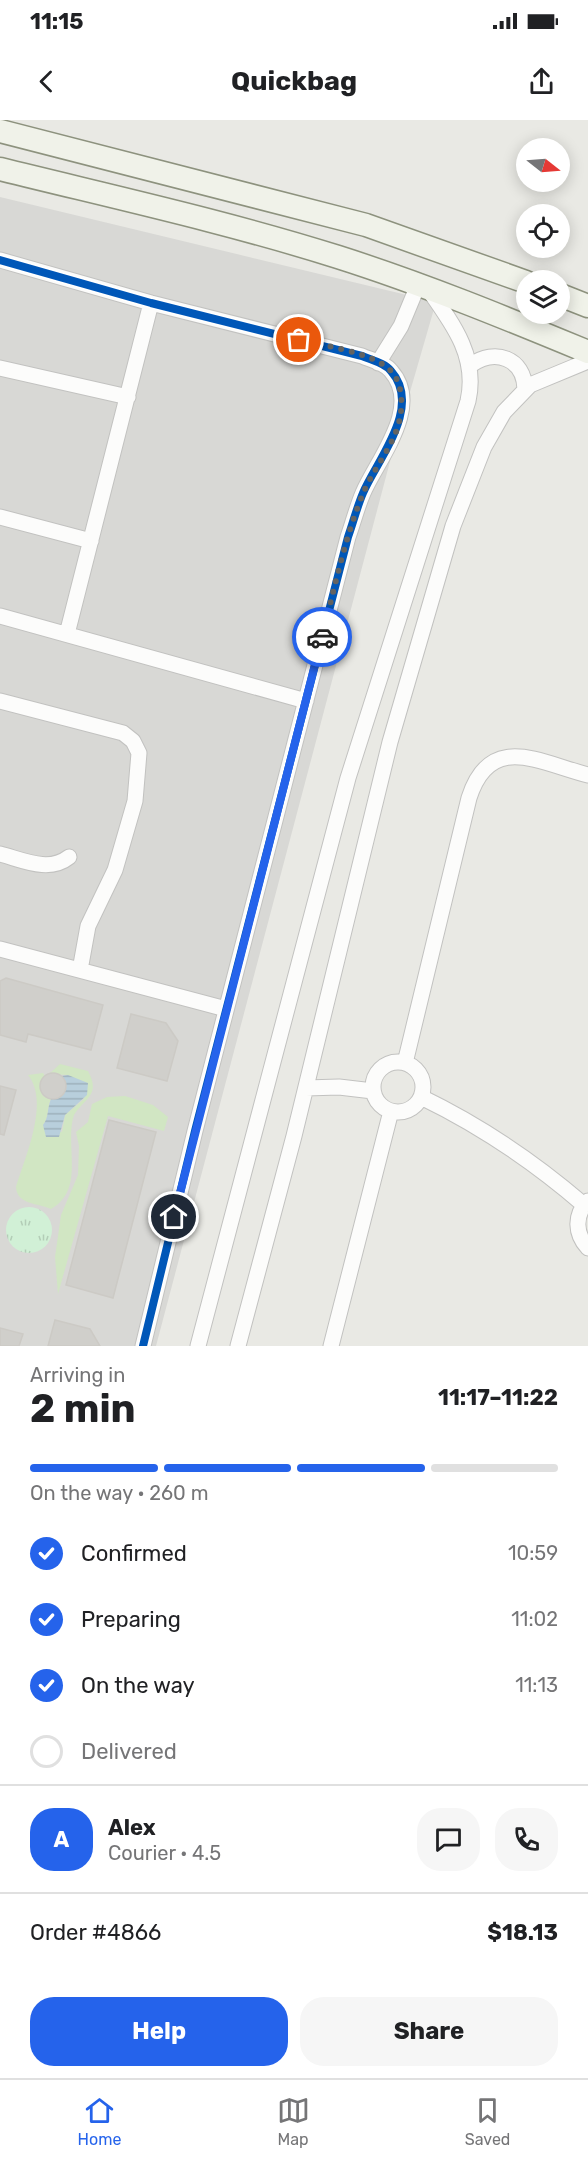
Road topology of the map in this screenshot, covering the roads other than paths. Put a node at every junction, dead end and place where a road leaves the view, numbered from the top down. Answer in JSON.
{"nodes":[{"id":1,"x":0,"y":131,"type":"edge"},
{"id":2,"x":0,"y":169,"type":"edge"},
{"id":3,"x":0,"y":260,"type":"edge"},
{"id":4,"x":516,"y":278,"type":"edge"},
{"id":5,"x":423,"y":287,"type":"junction"},
{"id":6,"x":570,"y":299,"type":"edge"},
{"id":7,"x":151,"y":303,"type":"junction"},
{"id":8,"x":588,"y":306,"type":"edge"},
{"id":9,"x":588,"y":352,"type":"edge"},
{"id":10,"x":588,"y":361,"type":"edge"},
{"id":11,"x":378,"y":363,"type":"junction"},
{"id":12,"x":471,"y":365,"type":"junction"},
{"id":13,"x":0,"y":368,"type":"edge"},
{"id":14,"x":525,"y":389,"type":"junction"},
{"id":15,"x":128,"y":397,"type":"junction"},
{"id":16,"x":0,"y":518,"type":"edge"},
{"id":17,"x":91,"y":541,"type":"junction"},
{"id":18,"x":0,"y":616,"type":"edge"},
{"id":19,"x":67,"y":634,"type":"junction"},
{"id":20,"x":0,"y":701,"type":"edge"},
{"id":21,"x":306,"y":701,"type":"junction"},
{"id":22,"x":588,"y":775,"type":"edge"},
{"id":23,"x":0,"y":854,"type":"edge"},
{"id":24,"x":69,"y":857,"type":"dead end"},
{"id":25,"x":0,"y":949,"type":"edge"},
{"id":26,"x":80,"y":970,"type":"junction"},
{"id":27,"x":226,"y":1009,"type":"junction"},
{"id":28,"x":405,"y":1063,"type":"junction"},
{"id":29,"x":306,"y":1088,"type":"junction"},
{"id":30,"x":373,"y":1091,"type":"junction"},
{"id":31,"x":421,"y":1097,"type":"junction"},
{"id":32,"x":391,"y":1111,"type":"junction"},
{"id":33,"x":586,"y":1203,"type":"edge"},
{"id":34,"x":588,"y":1248,"type":"edge"},
{"id":35,"x":143,"y":1346,"type":"edge"},
{"id":36,"x":198,"y":1346,"type":"edge"},
{"id":37,"x":238,"y":1346,"type":"edge"},
{"id":38,"x":331,"y":1346,"type":"edge"}],
"edges":[{"from":1,"to":4,"type":"main road"},
{"from":2,"to":5,"type":"main road"},
{"from":3,"to":7,"type":"street"},
{"from":5,"to":9,"type":"main road"},
{"from":5,"to":11,"type":"street"},
{"from":5,"to":12,"type":"street"},
{"from":6,"to":8,"type":"main road"},
{"from":7,"to":11,"type":"street"},
{"from":7,"to":15,"type":"street"},
{"from":10,"to":14,"type":"street"},
{"from":11,"to":21,"type":"street"},
{"from":12,"to":14,"type":"street"},
{"from":12,"to":36,"type":"street"},
{"from":13,"to":15,"type":"street"},
{"from":14,"to":29,"type":"street"},
{"from":15,"to":17,"type":"street"},
{"from":16,"to":17,"type":"street"},
{"from":17,"to":19,"type":"street"},
{"from":18,"to":19,"type":"street"},
{"from":19,"to":21,"type":"street"},
{"from":20,"to":26,"type":"street"},
{"from":21,"to":27,"type":"street"},
{"from":22,"to":28,"type":"street"},
{"from":23,"to":24,"type":"street"},
{"from":25,"to":26,"type":"street"},
{"from":26,"to":27,"type":"street"},
{"from":27,"to":35,"type":"street"},
{"from":28,"to":30,"type":"street"},
{"from":28,"to":31,"type":"street"},
{"from":29,"to":30,"type":"street"},
{"from":29,"to":37,"type":"street"},
{"from":30,"to":32,"type":"street"},
{"from":31,"to":32,"type":"street"},
{"from":31,"to":33,"type":"street"},
{"from":32,"to":38,"type":"street"},
{"from":33,"to":34,"type":"street"}]}
